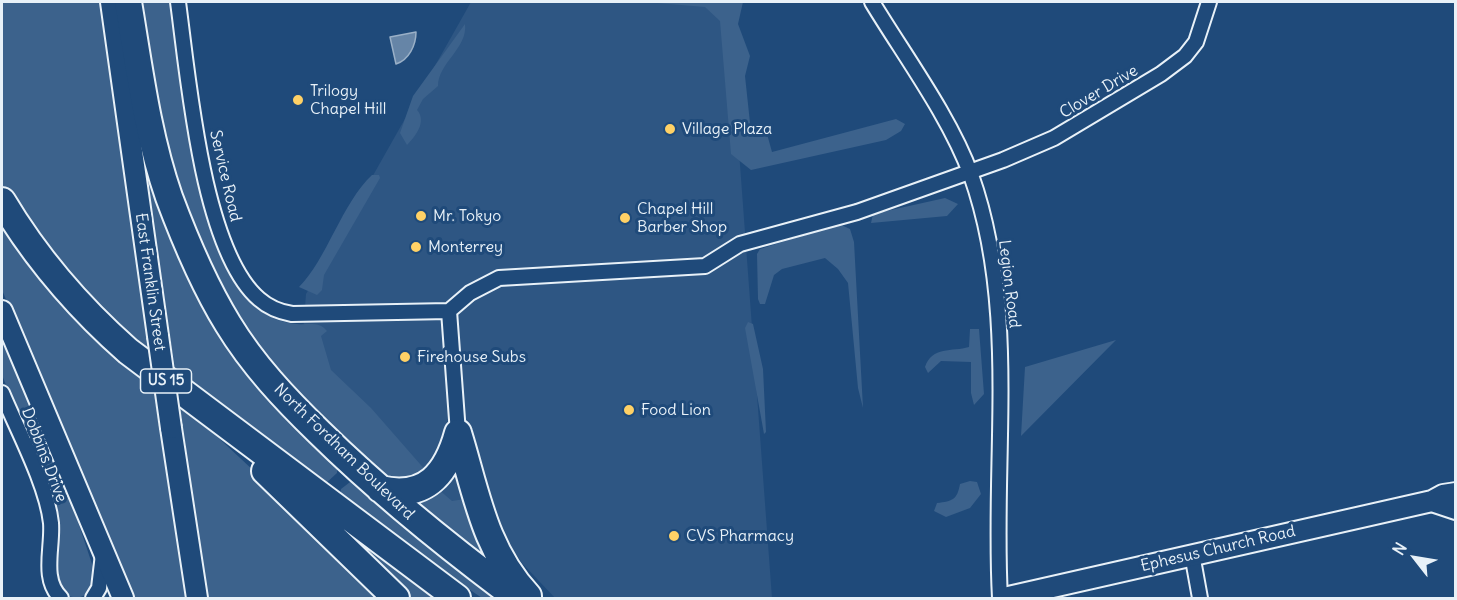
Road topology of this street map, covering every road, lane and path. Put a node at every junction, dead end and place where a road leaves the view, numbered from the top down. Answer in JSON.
{"nodes":[{"id":1,"x":111,"y":2,"type":"edge"},
{"id":2,"x":128,"y":2,"type":"edge"},
{"id":3,"x":178,"y":2,"type":"edge"},
{"id":4,"x":872,"y":2,"type":"edge"},
{"id":5,"x":1209,"y":2,"type":"edge"},
{"id":6,"x":970,"y":173,"type":"junction"},
{"id":7,"x":2,"y":201,"type":"edge"},
{"id":8,"x":2,"y":311,"type":"edge"},
{"id":9,"x":449,"y":311,"type":"junction"},
{"id":10,"x":2,"y":393,"type":"edge"},
{"id":11,"x":211,"y":415,"type":"junction"},
{"id":12,"x":458,"y":433,"type":"junction"},
{"id":13,"x":380,"y":489,"type":"junction"},
{"id":14,"x":1455,"y":493,"type":"edge"},
{"id":15,"x":1432,"y":501,"type":"junction"},
{"id":16,"x":1455,"y":509,"type":"edge"},
{"id":17,"x":103,"y":552,"type":"junction"},
{"id":18,"x":1192,"y":554,"type":"junction"},
{"id":19,"x":61,"y":598,"type":"edge"},
{"id":20,"x":93,"y":598,"type":"edge"},
{"id":21,"x":123,"y":598,"type":"edge"},
{"id":22,"x":197,"y":598,"type":"edge"},
{"id":23,"x":396,"y":598,"type":"edge"},
{"id":24,"x":457,"y":598,"type":"edge"},
{"id":25,"x":517,"y":598,"type":"edge"},
{"id":26,"x":530,"y":598,"type":"edge"},
{"id":27,"x":1002,"y":598,"type":"edge"},
{"id":28,"x":1200,"y":598,"type":"edge"}],
"edges":[{"from":1,"to":22,"type":"main road","name":"East Franklin Street","bridge":true},
{"from":2,"to":13,"type":"highway","name":"North Fordham Boulevard"},
{"from":3,"to":9,"type":"street","name":"Service Road"},
{"from":4,"to":6,"type":"street","name":"Legion Road"},
{"from":5,"to":6,"type":"street","name":"Clover Drive"},
{"from":6,"to":9,"type":"street","name":"Clover Drive"},
{"from":6,"to":27,"type":"street","name":"Legion Road"},
{"from":7,"to":11,"type":"highway","number":"US 15"},
{"from":8,"to":17,"type":"main road"},
{"from":9,"to":12,"type":"street"},
{"from":10,"to":19,"type":"street","name":"Dobbins Drive"},
{"from":11,"to":23,"type":"highway"},
{"from":11,"to":24,"type":"highway","number":"US 15"},
{"from":12,"to":13,"type":"highway"},
{"from":12,"to":26,"type":"highway"},
{"from":13,"to":25,"type":"highway","name":"North Fordham Boulevard"},
{"from":14,"to":15,"type":"main road","name":"Ephesus Church Road"},
{"from":15,"to":16,"type":"main road"},
{"from":15,"to":18,"type":"main road","name":"Ephesus Church Road"},
{"from":17,"to":20,"type":"street"},
{"from":17,"to":21,"type":"main road"},
{"from":18,"to":27,"type":"main road","name":"Ephesus Church Road"},
{"from":18,"to":28,"type":"street"}]}
